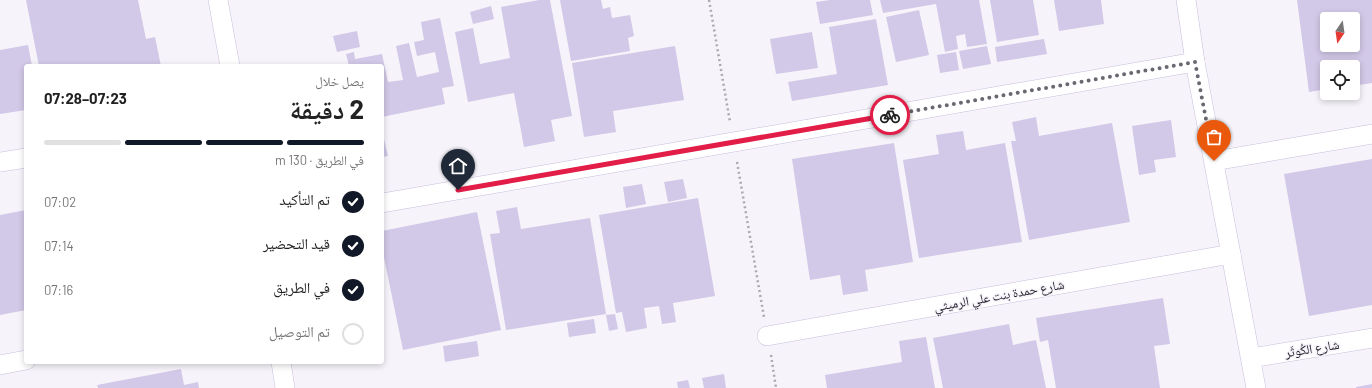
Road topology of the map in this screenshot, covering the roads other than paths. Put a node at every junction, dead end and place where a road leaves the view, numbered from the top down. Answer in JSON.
{"nodes":[{"id":1,"x":218,"y":0,"type":"edge"},
{"id":2,"x":1186,"y":0,"type":"edge"},
{"id":3,"x":1195,"y":62,"type":"junction"},
{"id":4,"x":230,"y":64,"type":"edge"},
{"id":5,"x":1372,"y":134,"type":"edge"},
{"id":6,"x":24,"y":158,"type":"edge"},
{"id":7,"x":1214,"y":161,"type":"junction"},
{"id":8,"x":0,"y":162,"type":"edge"},
{"id":9,"x":384,"y":203,"type":"edge"},
{"id":10,"x":1231,"y":254,"type":"junction"},
{"id":11,"x":767,"y":336,"type":"road end"},
{"id":12,"x":1372,"y":338,"type":"edge"},
{"id":13,"x":1251,"y":358,"type":"junction"},
{"id":14,"x":24,"y":360,"type":"edge"},
{"id":15,"x":281,"y":364,"type":"edge"},
{"id":16,"x":0,"y":365,"type":"edge"},
{"id":17,"x":285,"y":388,"type":"edge"},
{"id":18,"x":1256,"y":388,"type":"edge"}],
"edges":[{"from":1,"to":4,"type":"street"},
{"from":2,"to":3,"type":"street"},
{"from":3,"to":7,"type":"street"},
{"from":3,"to":9,"type":"street"},
{"from":5,"to":7,"type":"street"},
{"from":6,"to":8,"type":"street"},
{"from":7,"to":10,"type":"street"},
{"from":10,"to":11,"type":"street","name":"شارع حمدة بنت علي الرميثي"},
{"from":10,"to":13,"type":"street"},
{"from":12,"to":13,"type":"street","name":"شارع الكُوثَر"},
{"from":13,"to":18,"type":"street"},
{"from":14,"to":16,"type":"street"},
{"from":15,"to":17,"type":"street"}]}
